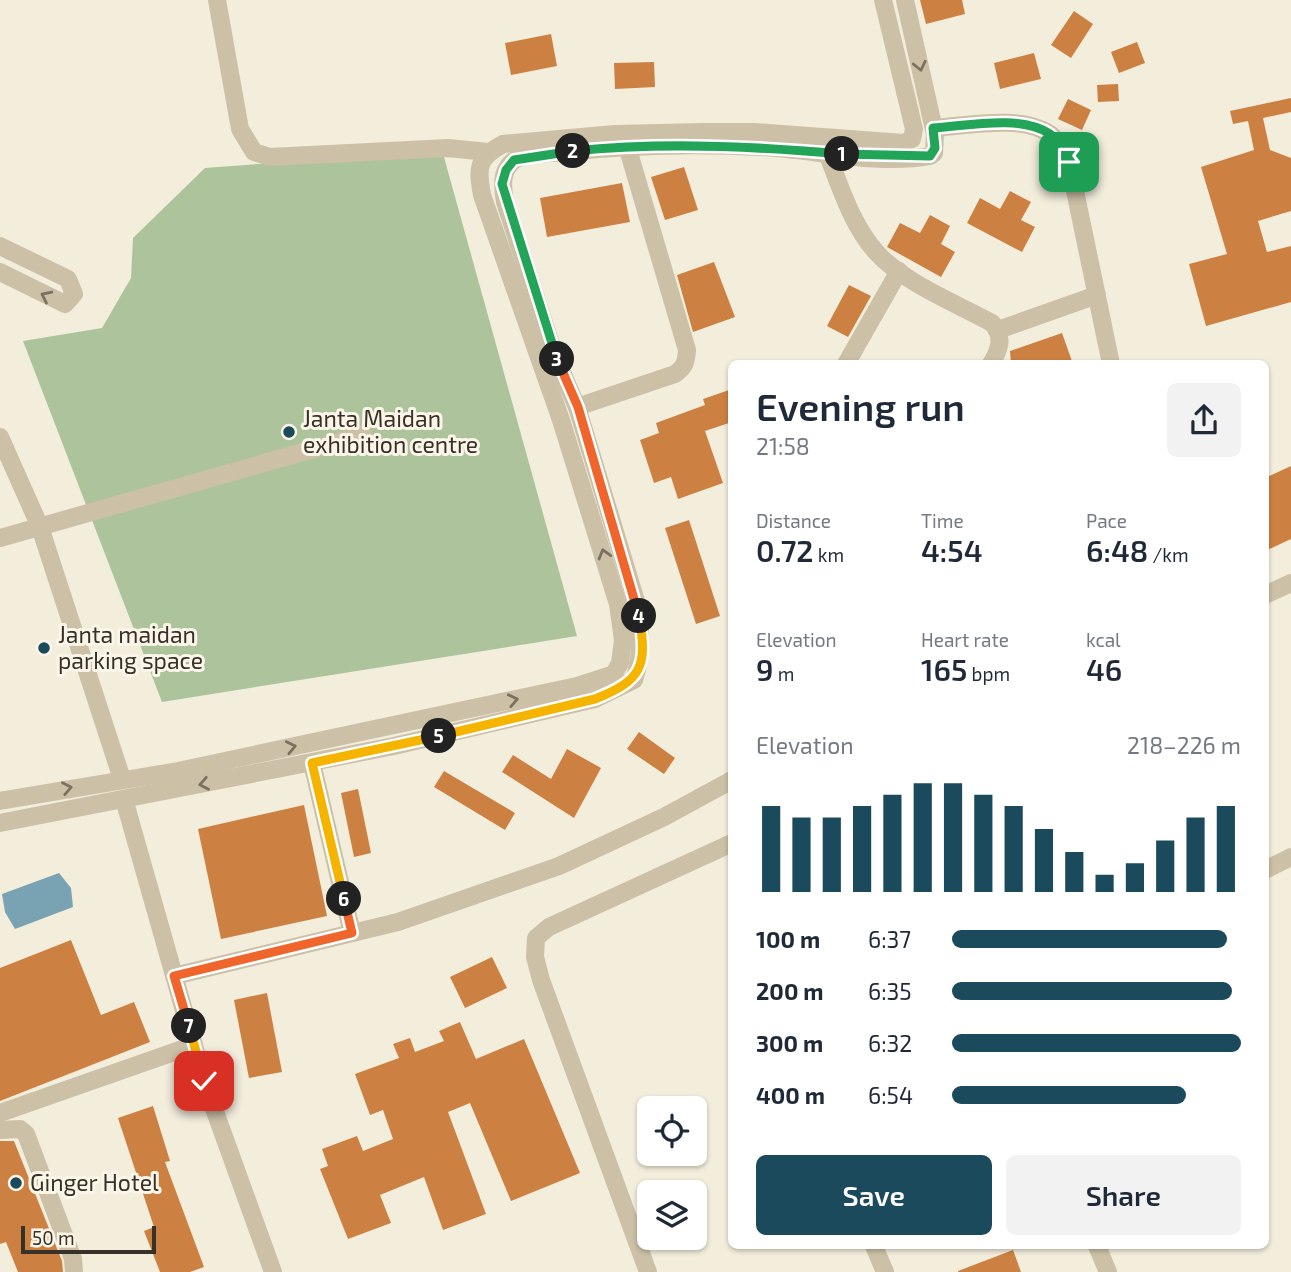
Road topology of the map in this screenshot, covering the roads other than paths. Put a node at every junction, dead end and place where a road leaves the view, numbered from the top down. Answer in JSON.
{"nodes":[{"id":1,"x":217,"y":0,"type":"edge"},
{"id":2,"x":883,"y":0,"type":"edge"},
{"id":3,"x":905,"y":0,"type":"edge"},
{"id":4,"x":933,"y":128,"type":"junction"},
{"id":5,"x":627,"y":146,"type":"junction"},
{"id":6,"x":488,"y":152,"type":"junction"},
{"id":7,"x":827,"y":153,"type":"junction"},
{"id":8,"x":0,"y":246,"type":"edge"},
{"id":9,"x":899,"y":271,"type":"junction"},
{"id":10,"x":0,"y":272,"type":"edge"},
{"id":11,"x":1097,"y":295,"type":"junction"},
{"id":12,"x":998,"y":330,"type":"junction"},
{"id":13,"x":848,"y":360,"type":"edge"},
{"id":14,"x":993,"y":360,"type":"edge"},
{"id":15,"x":1110,"y":360,"type":"edge"},
{"id":16,"x":578,"y":407,"type":"junction"},
{"id":17,"x":363,"y":435,"type":"dead end"},
{"id":18,"x":0,"y":437,"type":"edge"},
{"id":19,"x":40,"y":527,"type":"junction"},
{"id":20,"x":0,"y":538,"type":"edge"},
{"id":21,"x":1291,"y":583,"type":"edge"},
{"id":22,"x":1269,"y":593,"type":"edge"},
{"id":23,"x":312,"y":763,"type":"junction"},
{"id":24,"x":122,"y":779,"type":"junction"},
{"id":25,"x":728,"y":782,"type":"edge"},
{"id":26,"x":124,"y":799,"type":"junction"},
{"id":27,"x":0,"y":801,"type":"edge"},
{"id":28,"x":0,"y":823,"type":"edge"},
{"id":29,"x":728,"y":845,"type":"edge"},
{"id":30,"x":1291,"y":858,"type":"edge"},
{"id":31,"x":1269,"y":868,"type":"edge"},
{"id":32,"x":352,"y":933,"type":"junction"},
{"id":33,"x":174,"y":976,"type":"junction"},
{"id":34,"x":194,"y":1045,"type":"junction"},
{"id":35,"x":0,"y":1113,"type":"edge"},
{"id":36,"x":0,"y":1129,"type":"edge"},
{"id":37,"x":875,"y":1249,"type":"edge"},
{"id":38,"x":1098,"y":1249,"type":"edge"},
{"id":39,"x":74,"y":1272,"type":"edge"},
{"id":40,"x":273,"y":1272,"type":"edge"},
{"id":41,"x":648,"y":1272,"type":"edge"},
{"id":42,"x":885,"y":1272,"type":"edge"},
{"id":43,"x":1108,"y":1272,"type":"edge"}],
"edges":[{"from":1,"to":6,"type":"street"},
{"from":2,"to":6,"type":"street"},
{"from":3,"to":4,"type":"street","one_way":true},
{"from":4,"to":7,"type":"street"},
{"from":4,"to":11,"type":"street"},
{"from":5,"to":7,"type":"street"},
{"from":5,"to":16,"type":"street"},
{"from":5,"to":16,"type":"street"},
{"from":24,"to":6,"type":"street","one_way":true},
{"from":7,"to":9,"type":"street"},
{"from":8,"to":10,"type":"street","one_way":true},
{"from":9,"to":12,"type":"street"},
{"from":9,"to":13,"type":"street"},
{"from":11,"to":12,"type":"street"},
{"from":11,"to":15,"type":"street"},
{"from":12,"to":14,"type":"street"},
{"from":16,"to":23,"type":"street"},
{"from":17,"to":19,"type":"street"},
{"from":18,"to":19,"type":"street"},
{"from":19,"to":20,"type":"street"},
{"from":19,"to":24,"type":"street"},
{"from":21,"to":22,"type":"street"},
{"from":23,"to":26,"type":"street","one_way":true},
{"from":23,"to":32,"type":"street"},
{"from":27,"to":24,"type":"street","one_way":true},
{"from":25,"to":32,"type":"street"},
{"from":26,"to":28,"type":"street"},
{"from":26,"to":33,"type":"street"},
{"from":29,"to":41,"type":"street"},
{"from":30,"to":31,"type":"street"},
{"from":32,"to":33,"type":"street"},
{"from":33,"to":34,"type":"street"},
{"from":34,"to":35,"type":"street"},
{"from":34,"to":40,"type":"street"},
{"from":36,"to":39,"type":"street"},
{"from":37,"to":42,"type":"street"},
{"from":38,"to":43,"type":"street"}]}
